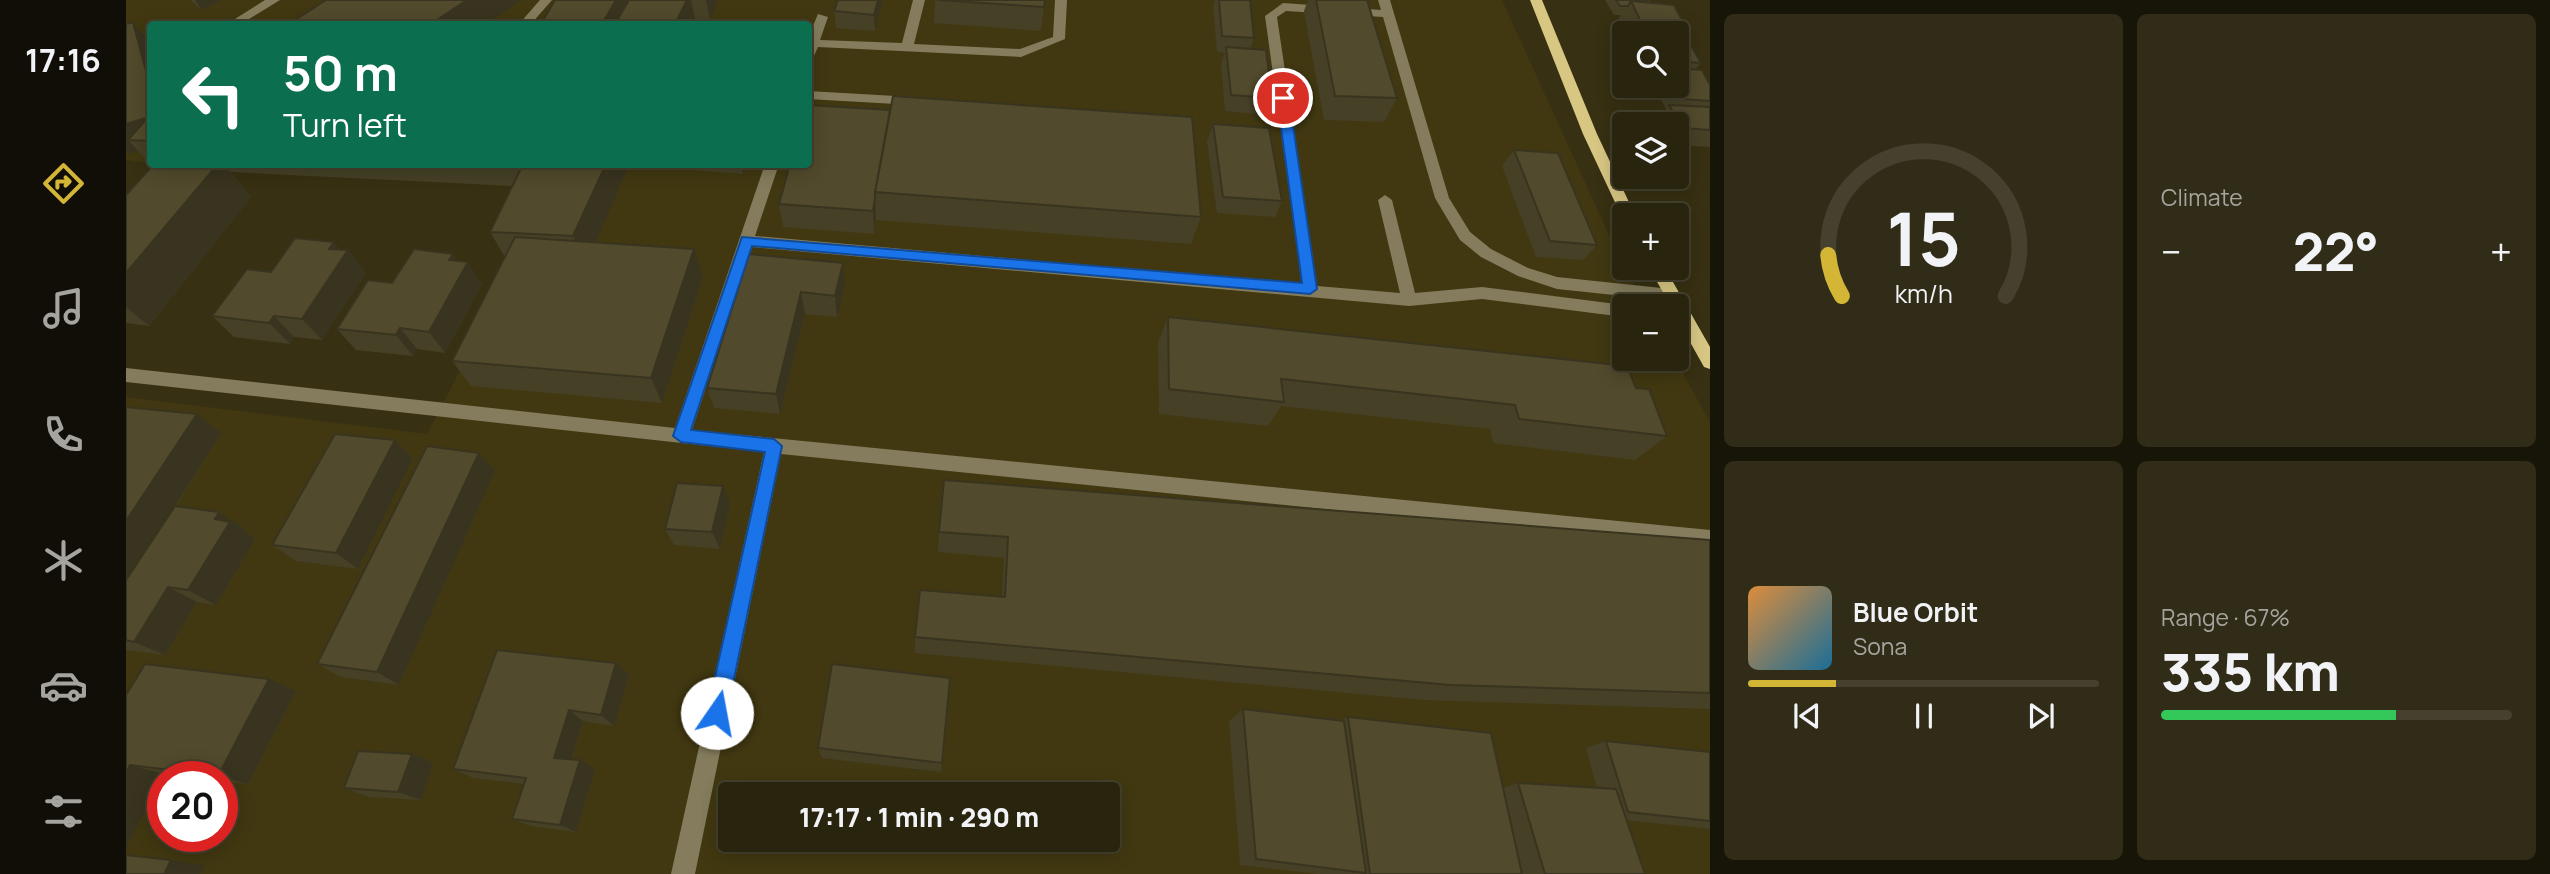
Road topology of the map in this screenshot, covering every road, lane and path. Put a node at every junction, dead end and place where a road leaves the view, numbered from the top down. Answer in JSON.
{"nodes":[{"id":1,"x":274,"y":0,"type":"edge"},
{"id":2,"x":546,"y":0,"type":"edge"},
{"id":3,"x":919,"y":0,"type":"edge"},
{"id":4,"x":1061,"y":0,"type":"edge"},
{"id":5,"x":1536,"y":0,"type":"edge"},
{"id":6,"x":1386,"y":7,"type":"edge"},
{"id":7,"x":822,"y":17,"type":"dead end"},
{"id":8,"x":238,"y":21,"type":"edge"},
{"id":9,"x":528,"y":21,"type":"edge"},
{"id":10,"x":813,"y":43,"type":"joint"},
{"id":11,"x":907,"y":48,"type":"junction"},
{"id":12,"x":812,"y":96,"type":"edge"},
{"id":13,"x":934,"y":102,"type":"edge"},
{"id":14,"x":771,"y":168,"type":"edge"},
{"id":15,"x":1385,"y":200,"type":"dead end"},
{"id":16,"x":1622,"y":203,"type":"edge"},
{"id":17,"x":747,"y":241,"type":"junction"},
{"id":18,"x":1310,"y":289,"type":"junction"},
{"id":19,"x":1662,"y":294,"type":"edge"},
{"id":20,"x":1409,"y":300,"type":"junction"},
{"id":21,"x":1612,"y":309,"type":"edge"},
{"id":22,"x":1689,"y":330,"type":"edge"},
{"id":23,"x":1710,"y":362,"type":"edge"},
{"id":24,"x":126,"y":374,"type":"edge"},
{"id":25,"x":681,"y":436,"type":"junction"},
{"id":26,"x":774,"y":446,"type":"junction"},
{"id":27,"x":1710,"y":539,"type":"edge"},
{"id":28,"x":683,"y":874,"type":"edge"}],
"edges":[{"from":1,"to":8,"type":"street"},
{"from":2,"to":9,"type":"street"},
{"from":3,"to":11,"type":"street"},
{"from":4,"to":11,"type":"street"},
{"from":5,"to":16,"type":"main road"},
{"from":6,"to":18,"type":"street"},
{"from":6,"to":19,"type":"street"},
{"from":7,"to":10,"type":"street"},
{"from":10,"to":11,"type":"street"},
{"from":12,"to":13,"type":"street"},
{"from":14,"to":17,"type":"street"},
{"from":15,"to":20,"type":"street"},
{"from":17,"to":18,"type":"street"},
{"from":17,"to":25,"type":"street"},
{"from":18,"to":20,"type":"street"},
{"from":20,"to":21,"type":"street"},
{"from":22,"to":23,"type":"main road"},
{"from":24,"to":25,"type":"street"},
{"from":25,"to":26,"type":"street"},
{"from":26,"to":27,"type":"street"},
{"from":26,"to":28,"type":"street"}]}
